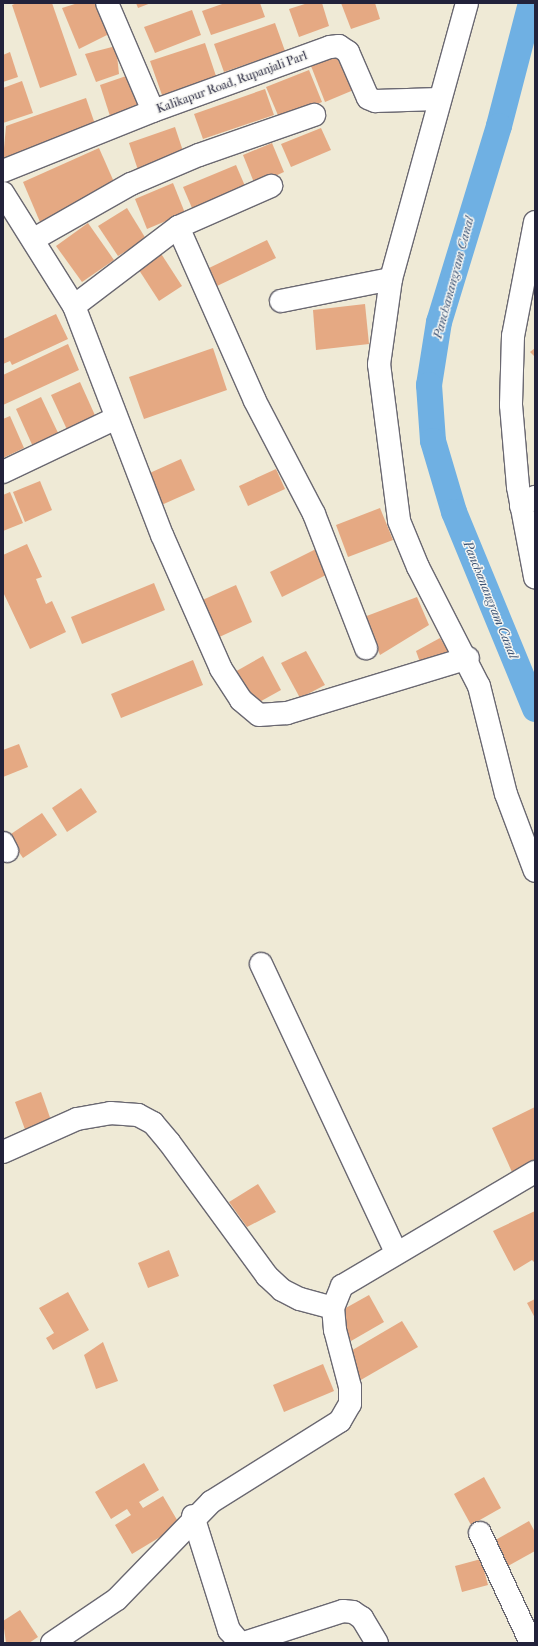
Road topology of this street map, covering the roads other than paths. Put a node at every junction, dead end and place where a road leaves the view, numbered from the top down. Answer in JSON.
{"nodes":[{"id":1,"x":107,"y":3,"type":"edge"},
{"id":2,"x":467,"y":3,"type":"edge"},
{"id":3,"x":439,"y":99,"type":"junction"},
{"id":4,"x":153,"y":111,"type":"junction"},
{"id":5,"x":314,"y":116,"type":"dead end"},
{"id":6,"x":3,"y":171,"type":"edge"},
{"id":7,"x":270,"y":186,"type":"dead end"},
{"id":8,"x":3,"y":193,"type":"edge"},
{"id":9,"x":535,"y":222,"type":"edge"},
{"id":10,"x":178,"y":227,"type":"junction"},
{"id":11,"x":34,"y":239,"type":"junction"},
{"id":12,"x":391,"y":279,"type":"junction"},
{"id":13,"x":281,"y":300,"type":"dead end"},
{"id":14,"x":74,"y":306,"type":"junction"},
{"id":15,"x":116,"y":418,"type":"junction"},
{"id":16,"x":3,"y":472,"type":"edge"},
{"id":17,"x":528,"y":501,"type":"edge"},
{"id":18,"x":535,"y":577,"type":"edge"},
{"id":19,"x":366,"y":648,"type":"dead end"},
{"id":20,"x":468,"y":658,"type":"junction"},
{"id":21,"x":535,"y":870,"type":"edge"},
{"id":22,"x":261,"y":964,"type":"dead end"},
{"id":23,"x":3,"y":1152,"type":"edge"},
{"id":24,"x":535,"y":1172,"type":"edge"},
{"id":25,"x":396,"y":1252,"type":"junction"},
{"id":26,"x":333,"y":1308,"type":"junction"},
{"id":27,"x":193,"y":1516,"type":"junction"},
{"id":28,"x":480,"y":1533,"type":"dead end"},
{"id":29,"x":52,"y":1643,"type":"edge"},
{"id":30,"x":240,"y":1643,"type":"edge"},
{"id":31,"x":244,"y":1643,"type":"edge"},
{"id":32,"x":377,"y":1643,"type":"edge"},
{"id":33,"x":531,"y":1643,"type":"edge"}],
"edges":[{"from":1,"to":4,"type":"street"},
{"from":2,"to":3,"type":"street"},
{"from":3,"to":4,"type":"street","name":"Kalikapur Road, Rupanjali Parl"},
{"from":3,"to":12,"type":"street"},
{"from":4,"to":6,"type":"street","name":"Kalikapur Road, Rupanjali Parl"},
{"from":5,"to":11,"type":"street"},
{"from":7,"to":10,"type":"street"},
{"from":8,"to":11,"type":"street"},
{"from":9,"to":17,"type":"street"},
{"from":10,"to":14,"type":"street"},
{"from":10,"to":19,"type":"street"},
{"from":11,"to":14,"type":"street"},
{"from":12,"to":13,"type":"street"},
{"from":12,"to":20,"type":"street"},
{"from":14,"to":15,"type":"street"},
{"from":15,"to":16,"type":"street"},
{"from":15,"to":20,"type":"street"},
{"from":17,"to":18,"type":"street"},
{"from":20,"to":21,"type":"street"},
{"from":22,"to":25,"type":"street"},
{"from":23,"to":26,"type":"street"},
{"from":24,"to":25,"type":"street"},
{"from":25,"to":26,"type":"street"},
{"from":26,"to":27,"type":"street"},
{"from":27,"to":29,"type":"street"},
{"from":27,"to":30,"type":"street"},
{"from":28,"to":33,"type":"street"},
{"from":31,"to":32,"type":"street"}]}
